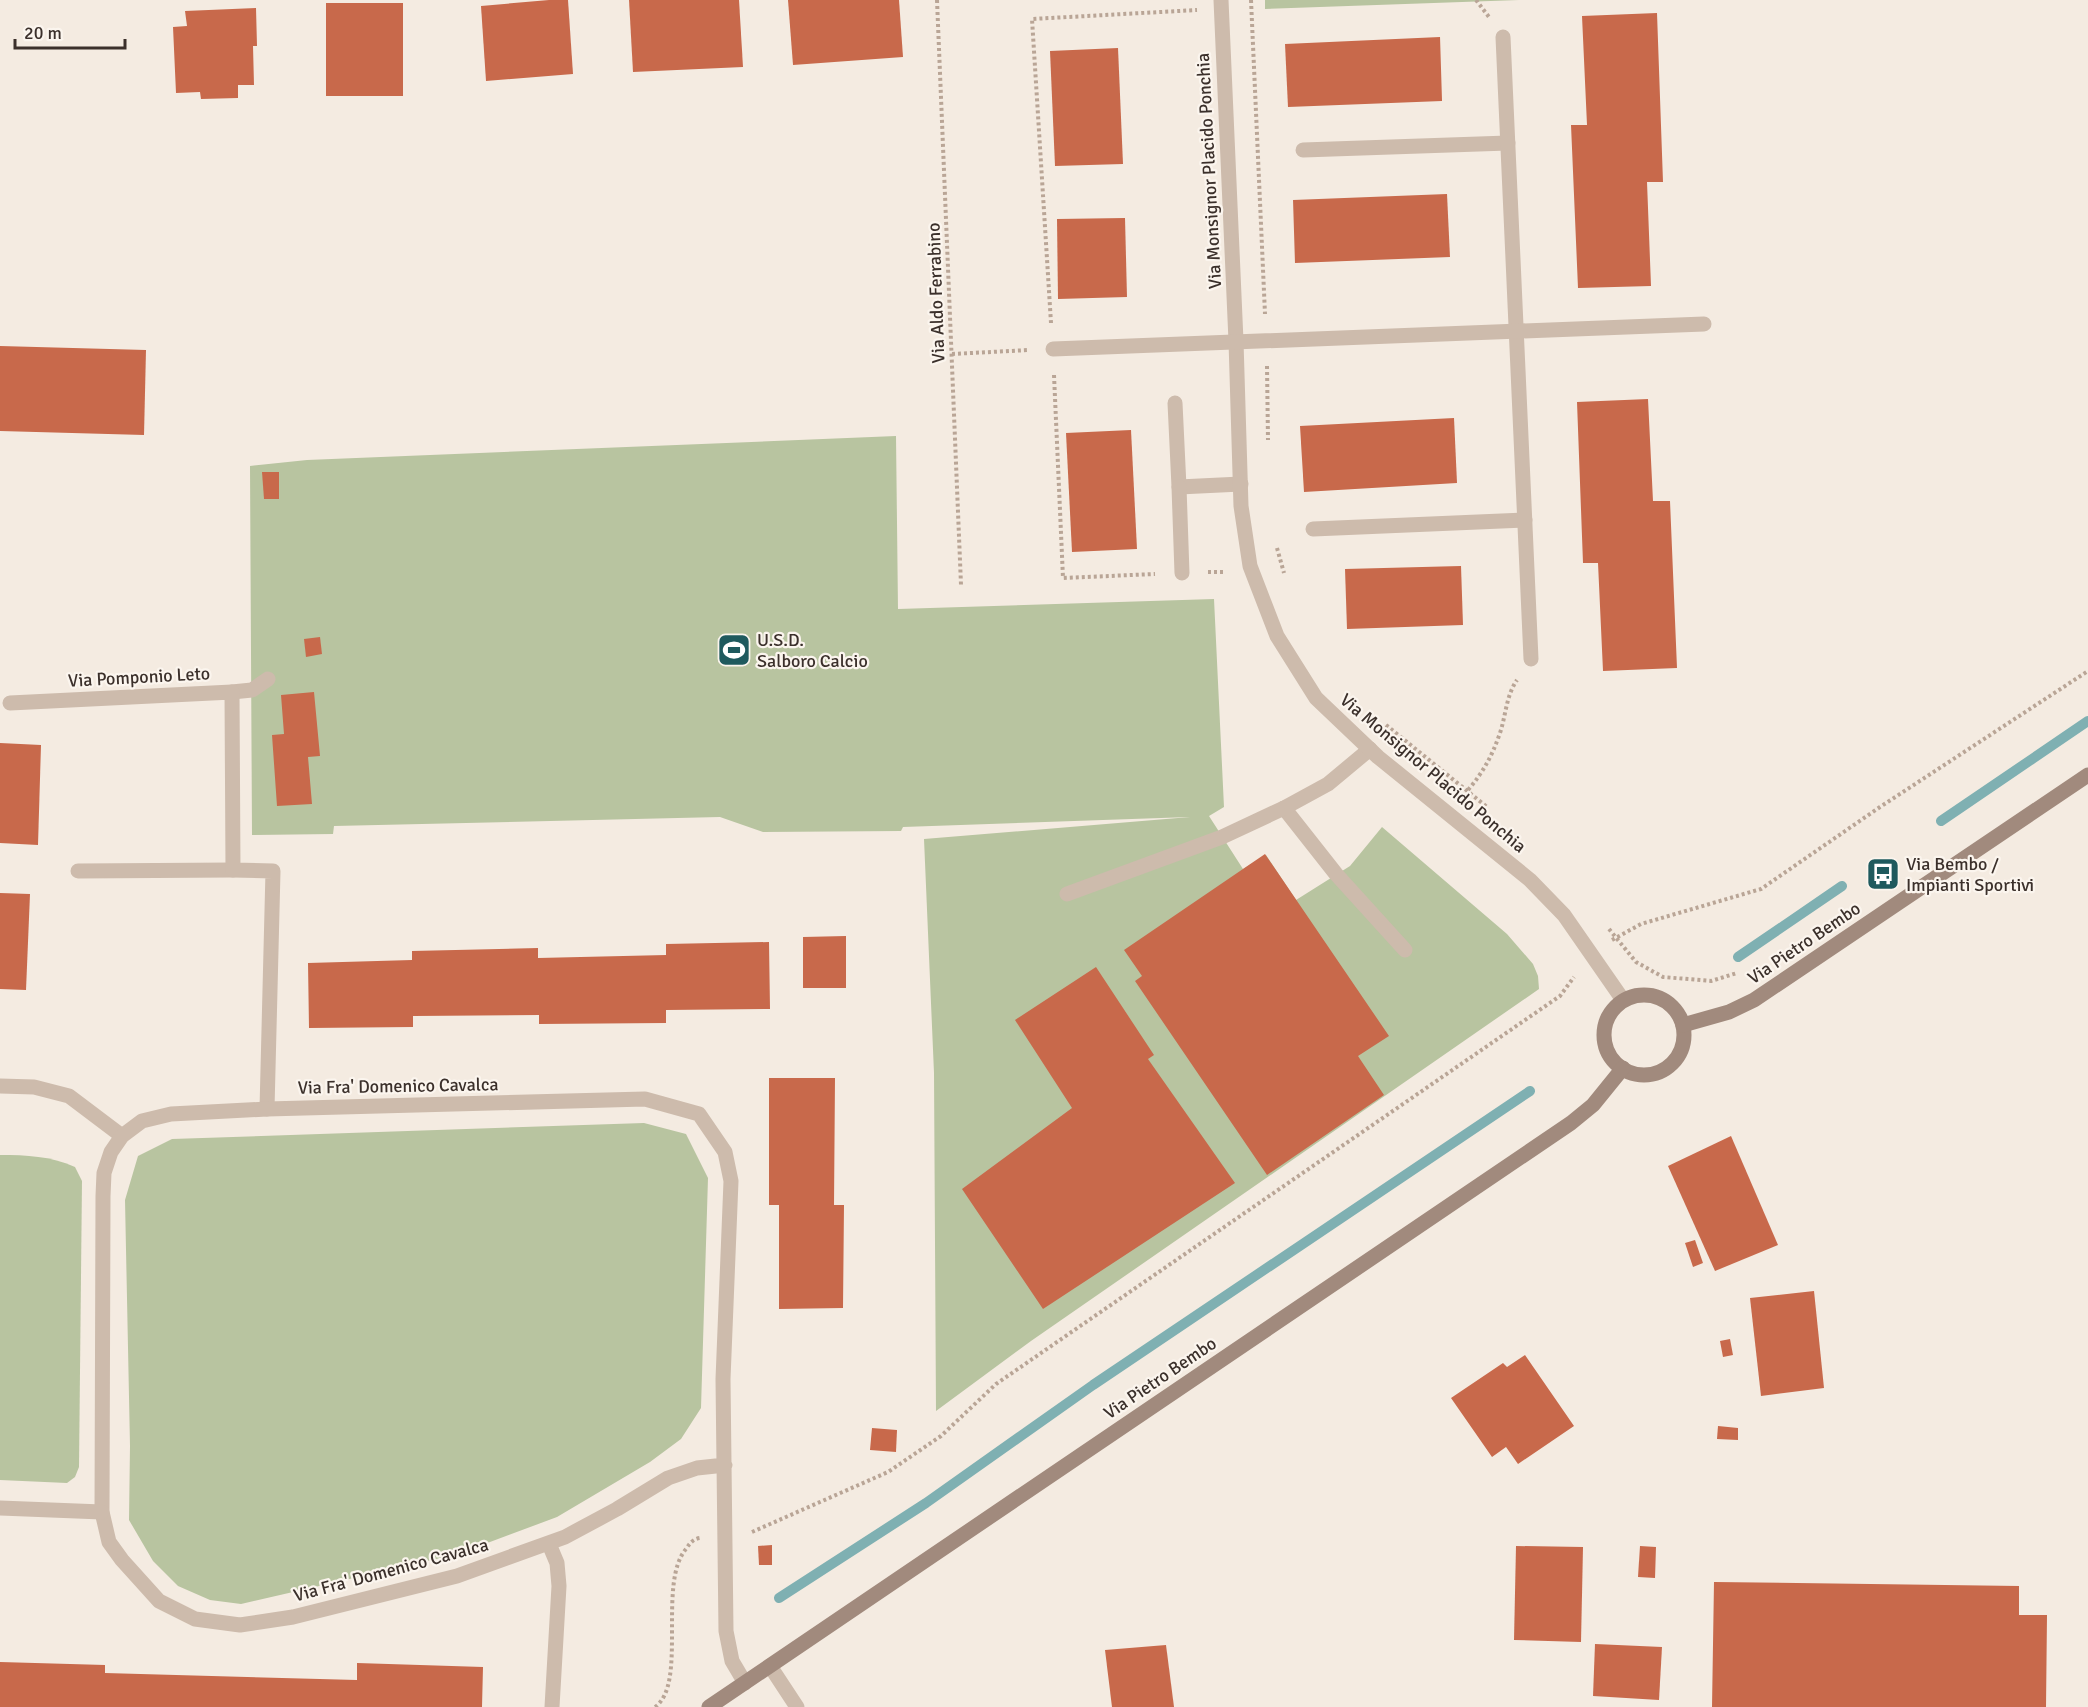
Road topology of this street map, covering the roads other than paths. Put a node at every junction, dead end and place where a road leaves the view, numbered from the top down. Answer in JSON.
{"nodes":[{"id":1,"x":1221,"y":4,"type":"edge"},
{"id":2,"x":1503,"y":37,"type":"dead end"},
{"id":3,"x":1508,"y":143,"type":"junction"},
{"id":4,"x":1303,"y":150,"type":"dead end"},
{"id":5,"x":1704,"y":324,"type":"dead end"},
{"id":6,"x":1516,"y":330,"type":"junction"},
{"id":7,"x":1236,"y":341,"type":"junction"},
{"id":8,"x":1053,"y":349,"type":"road end"},
{"id":9,"x":1175,"y":403,"type":"dead end"},
{"id":10,"x":1241,"y":484,"type":"junction"},
{"id":11,"x":1179,"y":487,"type":"junction"},
{"id":12,"x":1524,"y":520,"type":"junction"},
{"id":13,"x":1313,"y":529,"type":"dead end"},
{"id":14,"x":1182,"y":573,"type":"road end"},
{"id":15,"x":1531,"y":658,"type":"road end"},
{"id":16,"x":268,"y":679,"type":"dead end"},
{"id":17,"x":232,"y":692,"type":"junction"},
{"id":18,"x":10,"y":703,"type":"dead end"},
{"id":19,"x":1370,"y":749,"type":"junction"},
{"id":20,"x":2088,"y":776,"type":"edge"},
{"id":21,"x":1284,"y":808,"type":"junction"},
{"id":22,"x":233,"y":870,"type":"junction"},
{"id":23,"x":78,"y":871,"type":"dead end"},
{"id":24,"x":1067,"y":894,"type":"dead end"},
{"id":25,"x":1405,"y":950,"type":"dead end"},
{"id":26,"x":1623,"y":1000,"type":"junction"},
{"id":27,"x":1683,"y":1024,"type":"junction"},
{"id":28,"x":1623,"y":1068,"type":"junction"},
{"id":29,"x":0,"y":1086,"type":"edge"},
{"id":30,"x":267,"y":1109,"type":"junction"},
{"id":31,"x":122,"y":1136,"type":"junction"},
{"id":32,"x":725,"y":1465,"type":"junction"},
{"id":33,"x":0,"y":1508,"type":"edge"},
{"id":34,"x":102,"y":1512,"type":"junction"},
{"id":35,"x":549,"y":1544,"type":"junction"},
{"id":36,"x":770,"y":1666,"type":"junction"},
{"id":37,"x":745,"y":1683,"type":"junction"},
{"id":38,"x":552,"y":1707,"type":"edge"},
{"id":39,"x":709,"y":1707,"type":"edge"},
{"id":40,"x":797,"y":1707,"type":"edge"}],
"edges":[{"from":1,"to":7,"type":"street","name":"Via Monsignor Placido Ponchia"},
{"from":2,"to":3,"type":"street"},
{"from":3,"to":4,"type":"street"},
{"from":3,"to":6,"type":"street"},
{"from":5,"to":6,"type":"street"},
{"from":6,"to":7,"type":"street"},
{"from":6,"to":12,"type":"street"},
{"from":7,"to":8,"type":"street"},
{"from":7,"to":10,"type":"street","name":"Via Monsignor Placido Ponchia"},
{"from":9,"to":11,"type":"street"},
{"from":10,"to":11,"type":"street"},
{"from":10,"to":19,"type":"street","name":"Via Monsignor Placido Ponchia"},
{"from":11,"to":14,"type":"street"},
{"from":12,"to":13,"type":"street"},
{"from":12,"to":15,"type":"street"},
{"from":16,"to":17,"type":"street","name":"Via Pomponio Leto"},
{"from":17,"to":18,"type":"street","name":"Via Pomponio Leto"},
{"from":17,"to":22,"type":"street"},
{"from":19,"to":21,"type":"street"},
{"from":19,"to":26,"type":"street","name":"Via Monsignor Placido Ponchia"},
{"from":20,"to":27,"type":"main road","name":"Via Pietro Bembo"},
{"from":21,"to":24,"type":"street"},
{"from":21,"to":25,"type":"street"},
{"from":22,"to":23,"type":"street"},
{"from":22,"to":30,"type":"street"},
{"from":26,"to":27,"type":"main road"},
{"from":26,"to":28,"type":"main road"},
{"from":27,"to":28,"type":"main road"},
{"from":28,"to":36,"type":"main road","name":"Via Pietro Bembo"},
{"from":29,"to":31,"type":"street"},
{"from":30,"to":31,"type":"street","name":"Via Fra' Domenico Cavalca"},
{"from":30,"to":32,"type":"street","name":"Via Fra' Domenico Cavalca"},
{"from":31,"to":34,"type":"street","name":"Via Fra' Domenico Cavalca"},
{"from":32,"to":35,"type":"street","name":"Via Fra' Domenico Cavalca"},
{"from":32,"to":37,"type":"street","name":"Via Fra' Domenico Cavalca"},
{"from":33,"to":34,"type":"street"},
{"from":34,"to":35,"type":"street","name":"Via Fra' Domenico Cavalca"},
{"from":35,"to":38,"type":"street"},
{"from":36,"to":37,"type":"main road","name":"Via Pietro Bembo"},
{"from":36,"to":40,"type":"street"},
{"from":37,"to":39,"type":"main road","name":"Via Pietro Bembo"}]}
